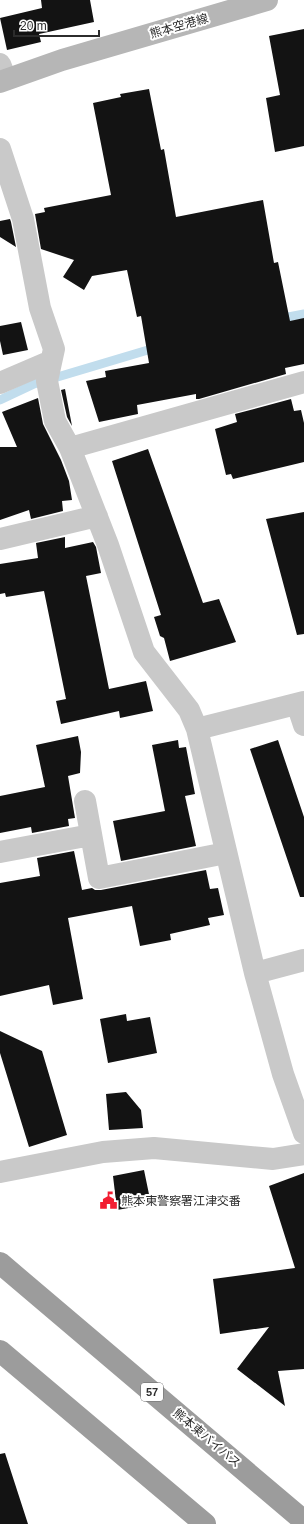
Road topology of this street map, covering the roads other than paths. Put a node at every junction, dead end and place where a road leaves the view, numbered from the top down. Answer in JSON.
{"nodes":[{"id":1,"x":267,"y":0,"type":"edge"},
{"id":2,"x":2,"y":75,"type":"edge"},
{"id":3,"x":0,"y":149,"type":"edge"},
{"id":4,"x":52,"y":361,"type":"junction"},
{"id":5,"x":304,"y":382,"type":"edge"},
{"id":6,"x":0,"y":383,"type":"edge"},
{"id":7,"x":70,"y":448,"type":"junction"},
{"id":8,"x":97,"y":516,"type":"junction"},
{"id":9,"x":0,"y":539,"type":"edge"},
{"id":10,"x":301,"y":703,"type":"edge"},
{"id":11,"x":304,"y":725,"type":"edge"},
{"id":12,"x":197,"y":729,"type":"junction"},
{"id":13,"x":85,"y":801,"type":"dead end"},
{"id":14,"x":91,"y":835,"type":"junction"},
{"id":15,"x":0,"y":852,"type":"edge"},
{"id":16,"x":226,"y":853,"type":"junction"},
{"id":17,"x":304,"y":960,"type":"edge"},
{"id":18,"x":255,"y":973,"type":"junction"},
{"id":19,"x":304,"y":1133,"type":"edge"},
{"id":20,"x":304,"y":1154,"type":"edge"},
{"id":21,"x":0,"y":1172,"type":"edge"},
{"id":22,"x":0,"y":1262,"type":"edge"},
{"id":23,"x":0,"y":1351,"type":"edge"},
{"id":24,"x":304,"y":1521,"type":"edge"},
{"id":25,"x":205,"y":1524,"type":"edge"}],
"edges":[{"from":1,"to":2,"type":"main road","name":"熊本空港線"},
{"from":3,"to":4,"type":"street"},
{"from":4,"to":6,"type":"street"},
{"from":4,"to":7,"type":"street"},
{"from":5,"to":7,"type":"street"},
{"from":7,"to":8,"type":"street"},
{"from":8,"to":9,"type":"street"},
{"from":8,"to":12,"type":"street"},
{"from":10,"to":11,"type":"street"},
{"from":10,"to":12,"type":"street"},
{"from":12,"to":16,"type":"street"},
{"from":13,"to":14,"type":"street"},
{"from":14,"to":15,"type":"street"},
{"from":14,"to":16,"type":"street"},
{"from":16,"to":18,"type":"street"},
{"from":17,"to":18,"type":"street"},
{"from":18,"to":19,"type":"street"},
{"from":20,"to":21,"type":"street"},
{"from":22,"to":24,"type":"highway","name":"熊本東バイパス","number":"57"},
{"from":23,"to":25,"type":"highway"}]}
